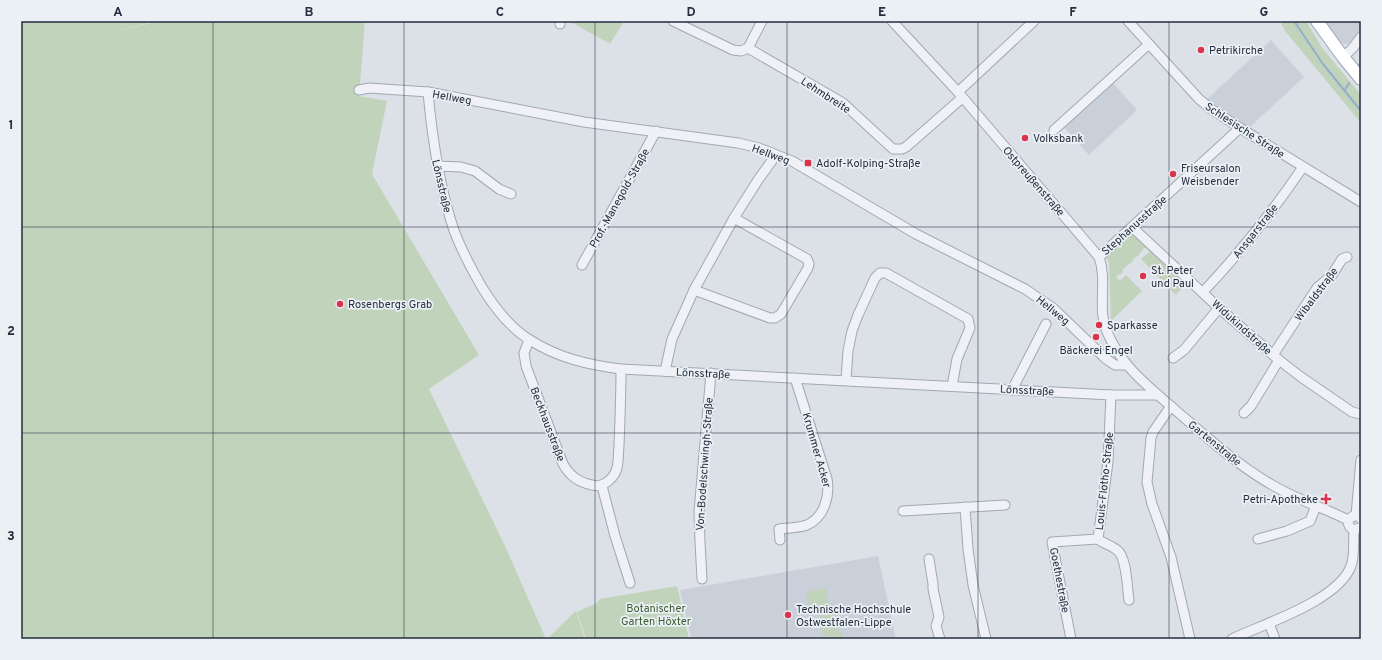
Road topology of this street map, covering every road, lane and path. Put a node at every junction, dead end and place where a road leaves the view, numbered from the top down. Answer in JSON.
{"nodes":[{"id":1,"x":673,"y":21,"type":"edge"},
{"id":2,"x":762,"y":21,"type":"edge"},
{"id":3,"x":892,"y":21,"type":"edge"},
{"id":4,"x":1034,"y":21,"type":"edge"},
{"id":5,"x":1128,"y":21,"type":"edge"},
{"id":6,"x":1317,"y":21,"type":"edge"},
{"id":7,"x":1361,"y":37,"type":"edge"},
{"id":8,"x":1149,"y":44,"type":"junction"},
{"id":9,"x":748,"y":48,"type":"junction"},
{"id":10,"x":1342,"y":57,"type":"junction"},
{"id":11,"x":1361,"y":80,"type":"edge"},
{"id":12,"x":359,"y":90,"type":"dead end"},
{"id":13,"x":428,"y":92,"type":"junction"},
{"id":14,"x":960,"y":95,"type":"junction"},
{"id":15,"x":1240,"y":128,"type":"junction"},
{"id":16,"x":1054,"y":130,"type":"dead end"},
{"id":17,"x":656,"y":131,"type":"junction"},
{"id":18,"x":776,"y":155,"type":"junction"},
{"id":19,"x":437,"y":166,"type":"junction"},
{"id":20,"x":1302,"y":167,"type":"junction"},
{"id":21,"x":511,"y":194,"type":"dead end"},
{"id":22,"x":1361,"y":202,"type":"edge"},
{"id":23,"x":734,"y":218,"type":"junction"},
{"id":24,"x":1132,"y":227,"type":"junction"},
{"id":25,"x":1099,"y":256,"type":"junction"},
{"id":26,"x":1347,"y":257,"type":"dead end"},
{"id":27,"x":582,"y":265,"type":"dead end"},
{"id":28,"x":694,"y":290,"type":"junction"},
{"id":29,"x":1203,"y":292,"type":"junction"},
{"id":30,"x":1219,"y":308,"type":"junction"},
{"id":31,"x":1046,"y":324,"type":"dead end"},
{"id":32,"x":529,"y":340,"type":"junction"},
{"id":33,"x":1174,"y":358,"type":"dead end"},
{"id":34,"x":1276,"y":358,"type":"junction"},
{"id":35,"x":1126,"y":364,"type":"junction"},
{"id":36,"x":621,"y":369,"type":"junction"},
{"id":37,"x":665,"y":371,"type":"junction"},
{"id":38,"x":711,"y":373,"type":"junction"},
{"id":39,"x":794,"y":378,"type":"junction"},
{"id":40,"x":846,"y":380,"type":"junction"},
{"id":41,"x":952,"y":386,"type":"junction"},
{"id":42,"x":1012,"y":390,"type":"junction"},
{"id":43,"x":1111,"y":395,"type":"junction"},
{"id":44,"x":1158,"y":395,"type":"junction"},
{"id":45,"x":1171,"y":406,"type":"junction"},
{"id":46,"x":1244,"y":413,"type":"dead end"},
{"id":47,"x":1361,"y":414,"type":"edge"},
{"id":48,"x":1361,"y":460,"type":"edge"},
{"id":49,"x":602,"y":486,"type":"junction"},
{"id":50,"x":1005,"y":505,"type":"dead end"},
{"id":51,"x":1316,"y":506,"type":"junction"},
{"id":52,"x":965,"y":507,"type":"junction"},
{"id":53,"x":903,"y":511,"type":"dead end"},
{"id":54,"x":1355,"y":518,"type":"edge"},
{"id":55,"x":1357,"y":528,"type":"edge"},
{"id":56,"x":1098,"y":539,"type":"junction"},
{"id":57,"x":1258,"y":539,"type":"dead end"},
{"id":58,"x":780,"y":540,"type":"dead end"},
{"id":59,"x":929,"y":559,"type":"dead end"},
{"id":60,"x":702,"y":579,"type":"dead end"},
{"id":61,"x":630,"y":583,"type":"dead end"},
{"id":62,"x":1129,"y":600,"type":"dead end"},
{"id":63,"x":1269,"y":623,"type":"junction"},
{"id":64,"x":940,"y":639,"type":"edge"},
{"id":65,"x":986,"y":639,"type":"edge"},
{"id":66,"x":1071,"y":639,"type":"edge"},
{"id":67,"x":1190,"y":639,"type":"edge"},
{"id":68,"x":1232,"y":639,"type":"edge"},
{"id":69,"x":1275,"y":639,"type":"edge"}],
"edges":[{"from":1,"to":9,"type":"street"},
{"from":2,"to":9,"type":"street"},
{"from":3,"to":14,"type":"street","name":"Ostpreußenstraße"},
{"from":4,"to":14,"type":"street"},
{"from":5,"to":8,"type":"street","name":"Schlesische Straße"},
{"from":6,"to":10,"type":"main road"},
{"from":7,"to":10,"type":"street"},
{"from":8,"to":15,"type":"street","name":"Schlesische Straße"},
{"from":8,"to":16,"type":"street"},
{"from":9,"to":14,"type":"street","name":"Lehmbreite"},
{"from":10,"to":11,"type":"main road"},
{"from":12,"to":13,"type":"street","name":"Hellweg"},
{"from":13,"to":17,"type":"street","name":"Hellweg"},
{"from":13,"to":19,"type":"street","name":"Lönsstraße"},
{"from":14,"to":25,"type":"street","name":"Ostpreußenstraße"},
{"from":15,"to":20,"type":"street","name":"Schlesische Straße"},
{"from":15,"to":24,"type":"street","name":"Stephanusstraße"},
{"from":17,"to":18,"type":"street","name":"Hellweg"},
{"from":17,"to":27,"type":"street","name":"Prof.-Manegold-Straße"},
{"from":18,"to":23,"type":"street"},
{"from":18,"to":35,"type":"street","name":"Hellweg"},
{"from":19,"to":21,"type":"street"},
{"from":19,"to":32,"type":"street","name":"Lönsstraße"},
{"from":20,"to":22,"type":"street","name":"Schlesische Straße"},
{"from":20,"to":29,"type":"street","name":"Ansgarstraße"},
{"from":23,"to":28,"type":"street"},
{"from":23,"to":28,"type":"street"},
{"from":24,"to":25,"type":"street","name":"Stephanusstraße"},
{"from":24,"to":29,"type":"street","name":"Widukindstraße"},
{"from":25,"to":35,"type":"street","name":"Ostpreußenstraße"},
{"from":26,"to":34,"type":"street","name":"Wibaldstraße"},
{"from":28,"to":37,"type":"street"},
{"from":29,"to":30,"type":"street","name":"Widukindstraße"},
{"from":30,"to":33,"type":"street"},
{"from":30,"to":34,"type":"street","name":"Widukindstraße"},
{"from":31,"to":42,"type":"street"},
{"from":32,"to":36,"type":"street","name":"Lönsstraße"},
{"from":32,"to":49,"type":"street","name":"Beckhausstraße"},
{"from":34,"to":46,"type":"street","name":"Wibaldstraße"},
{"from":34,"to":47,"type":"street","name":"Widukindstraße"},
{"from":35,"to":44,"type":"street","name":"Gartenstraße"},
{"from":36,"to":37,"type":"street","name":"Lönsstraße"},
{"from":36,"to":49,"type":"street"},
{"from":37,"to":38,"type":"street","name":"Lönsstraße"},
{"from":38,"to":39,"type":"street","name":"Lönsstraße"},
{"from":38,"to":60,"type":"street","name":"Von-Bodelschwingh-Straße"},
{"from":39,"to":40,"type":"street","name":"Lönsstraße"},
{"from":39,"to":58,"type":"street","name":"Krummer Acker"},
{"from":40,"to":41,"type":"street","name":"Lönsstraße"},
{"from":40,"to":41,"type":"street"},
{"from":41,"to":42,"type":"street","name":"Lönsstraße"},
{"from":42,"to":43,"type":"street","name":"Lönsstraße"},
{"from":43,"to":44,"type":"street","name":"Lönsstraße"},
{"from":43,"to":56,"type":"street","name":"Louis-Flotho-Straße"},
{"from":44,"to":45,"type":"street","name":"Gartenstraße"},
{"from":45,"to":51,"type":"street","name":"Gartenstraße"},
{"from":45,"to":67,"type":"street"},
{"from":48,"to":54,"type":"street"},
{"from":49,"to":61,"type":"street"},
{"from":50,"to":52,"type":"street"},
{"from":51,"to":54,"type":"street","name":"Gartenstraße"},
{"from":51,"to":57,"type":"street"},
{"from":52,"to":53,"type":"street"},
{"from":52,"to":65,"type":"street"},
{"from":54,"to":55,"type":"street"},
{"from":55,"to":63,"type":"street"},
{"from":56,"to":62,"type":"street","name":"Louis-Flotho-Straße"},
{"from":56,"to":66,"type":"street","name":"Goethestraße"},
{"from":59,"to":64,"type":"street"},
{"from":63,"to":68,"type":"street"},
{"from":63,"to":69,"type":"street"}]}
